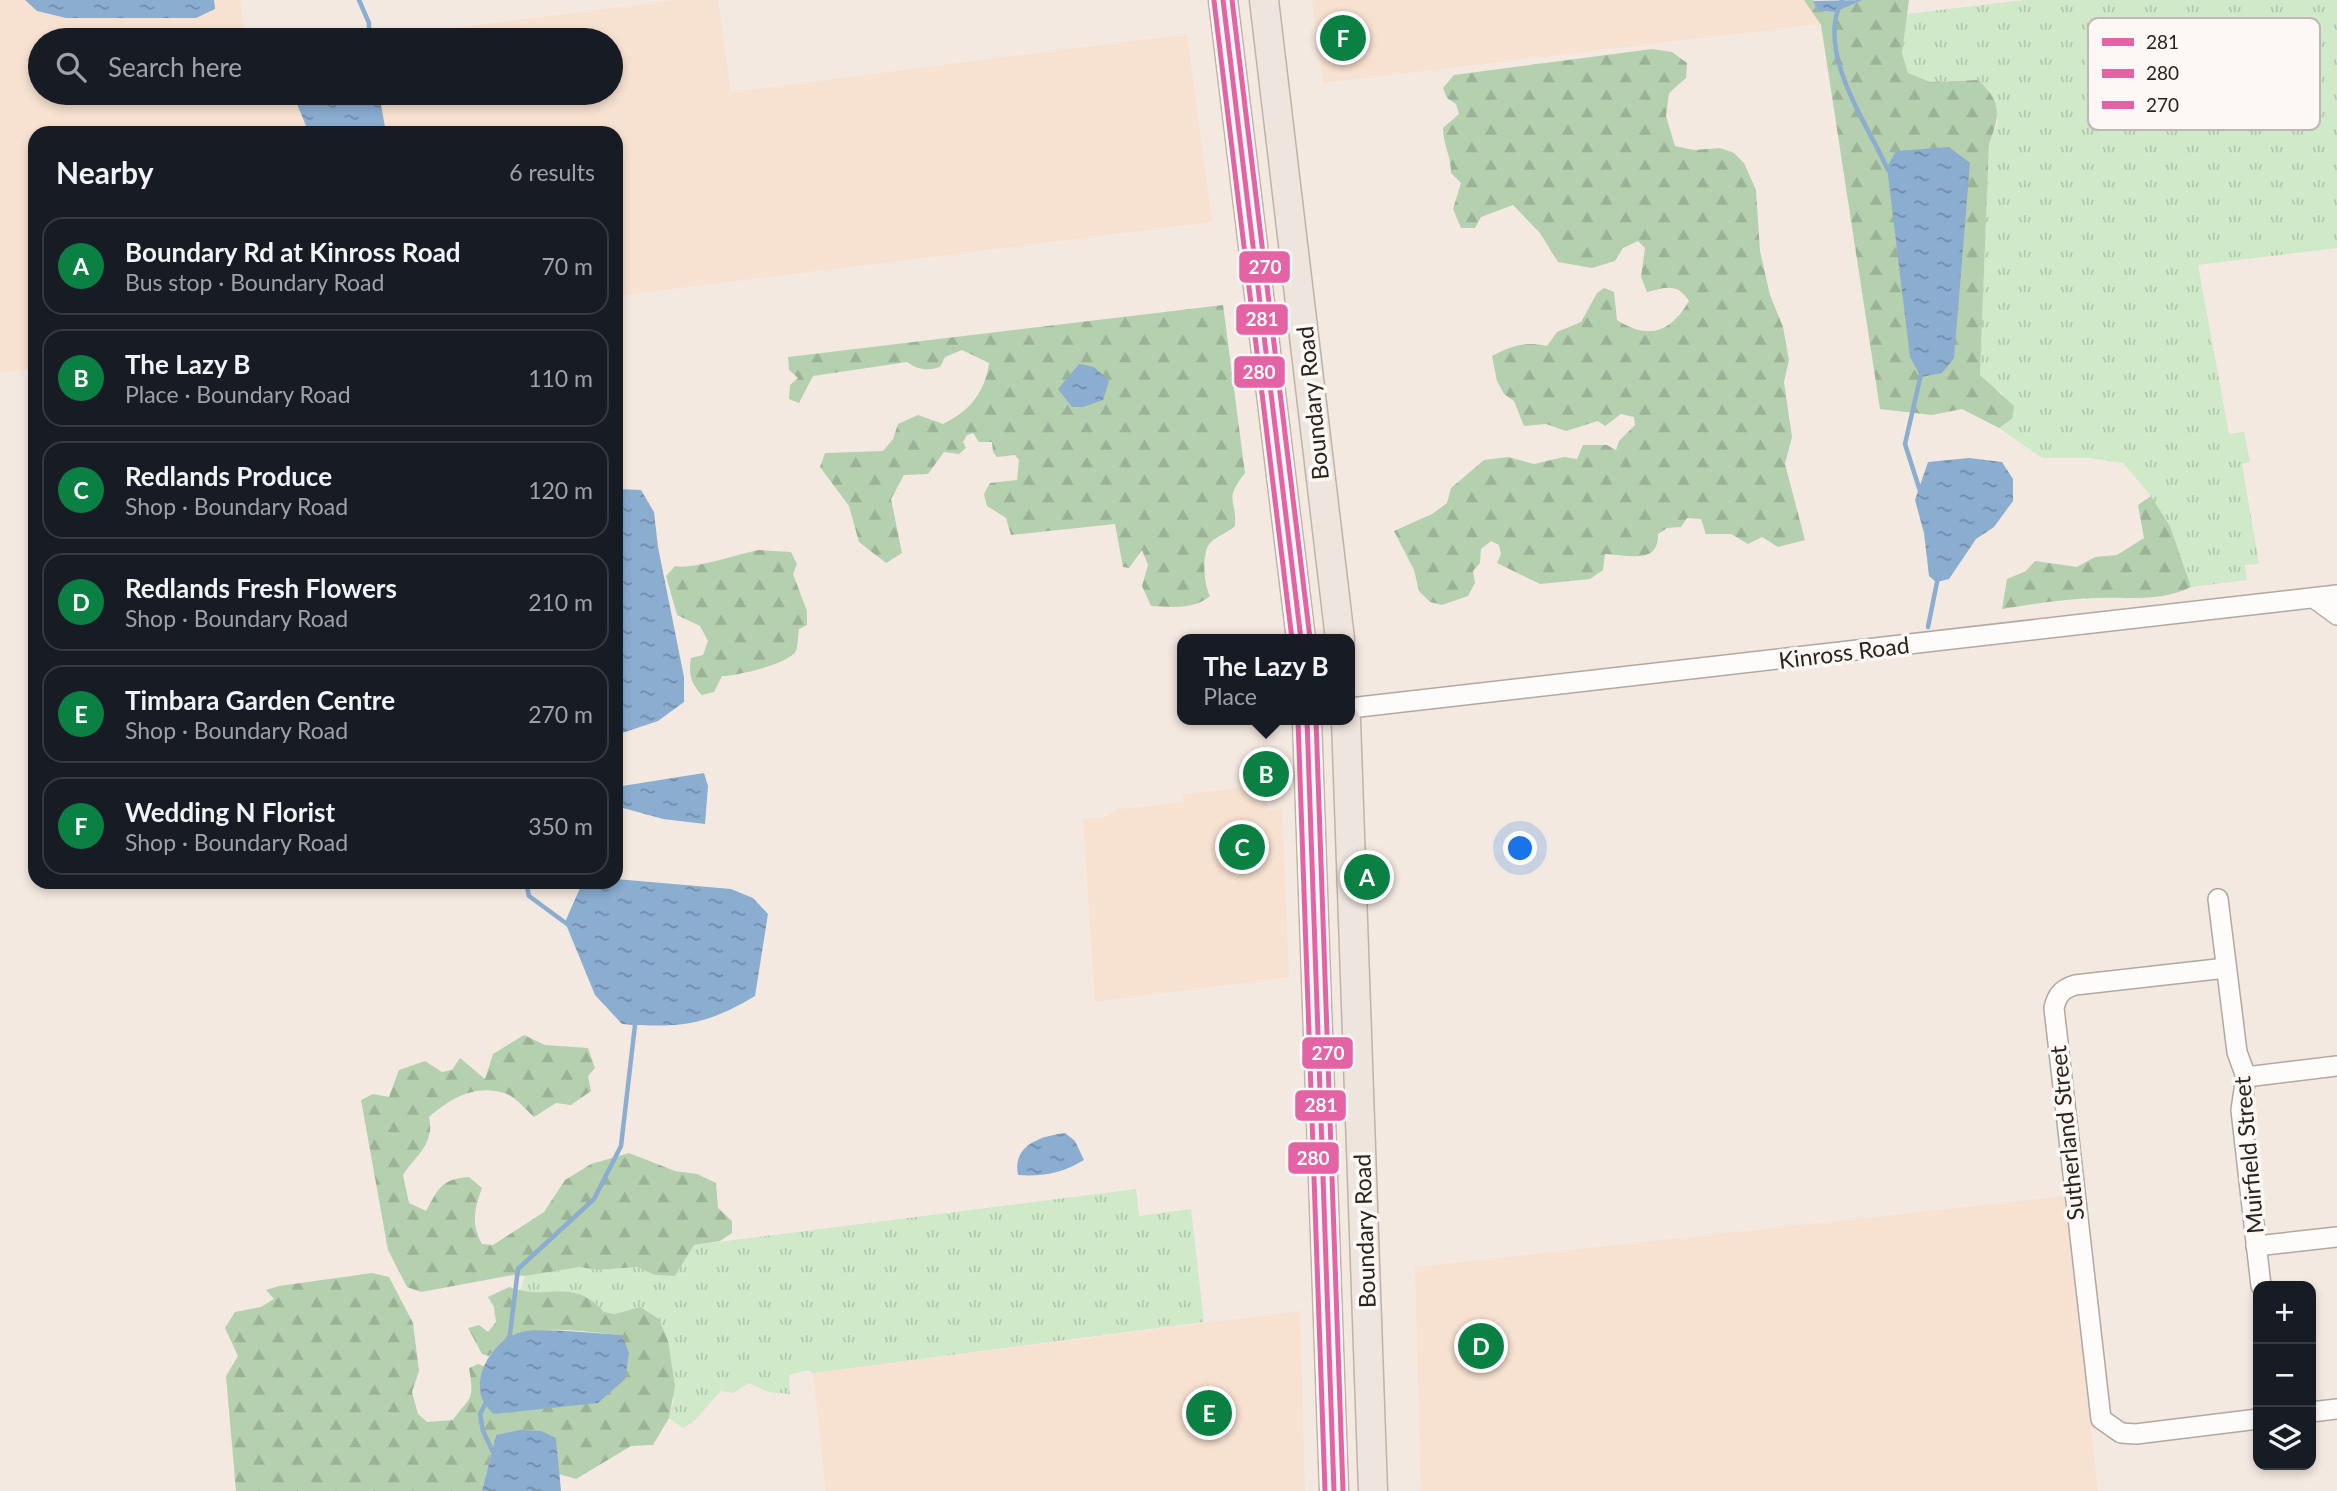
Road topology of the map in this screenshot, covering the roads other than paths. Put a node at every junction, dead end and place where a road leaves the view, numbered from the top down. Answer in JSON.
{"nodes":[{"id":1,"x":1223,"y":0,"type":"edge"},
{"id":2,"x":1264,"y":0,"type":"edge"},
{"id":3,"x":2337,"y":595,"type":"edge"},
{"id":4,"x":2314,"y":598,"type":"junction"},
{"id":5,"x":2337,"y":615,"type":"edge"},
{"id":6,"x":1300,"y":634,"type":"edge"},
{"id":7,"x":1339,"y":634,"type":"edge"},
{"id":8,"x":1355,"y":707,"type":"edge"},
{"id":9,"x":1307,"y":725,"type":"edge"},
{"id":10,"x":1346,"y":725,"type":"edge"},
{"id":11,"x":2218,"y":899,"type":"dead end"},
{"id":12,"x":2226,"y":968,"type":"junction"},
{"id":13,"x":2337,"y":1066,"type":"edge"},
{"id":14,"x":2246,"y":1077,"type":"junction"},
{"id":15,"x":2337,"y":1237,"type":"edge"},
{"id":16,"x":2256,"y":1246,"type":"junction"},
{"id":17,"x":2260,"y":1281,"type":"edge"},
{"id":18,"x":2337,"y":1409,"type":"edge"},
{"id":19,"x":2316,"y":1411,"type":"edge"},
{"id":20,"x":2253,"y":1420,"type":"edge"},
{"id":21,"x":1334,"y":1491,"type":"edge"},
{"id":22,"x":1373,"y":1491,"type":"edge"}],
"edges":[{"from":1,"to":6,"type":"highway","name":"Boundary Road"},
{"from":2,"to":7,"type":"highway","name":"Boundary Road"},
{"from":3,"to":4,"type":"street","name":"Kinross Road"},
{"from":4,"to":5,"type":"street"},
{"from":4,"to":8,"type":"street","name":"Kinross Road"},
{"from":9,"to":21,"type":"highway","name":"Boundary Road"},
{"from":10,"to":22,"type":"highway","name":"Boundary Road"},
{"from":11,"to":12,"type":"street","name":"Muirfield Street"},
{"from":12,"to":14,"type":"street","name":"Muirfield Street"},
{"from":12,"to":20,"type":"street","name":"Sutherland Street"},
{"from":13,"to":14,"type":"street"},
{"from":14,"to":16,"type":"street","name":"Muirfield Street"},
{"from":15,"to":16,"type":"street"},
{"from":16,"to":17,"type":"street","name":"Muirfield Street"},
{"from":18,"to":19,"type":"street"}]}
